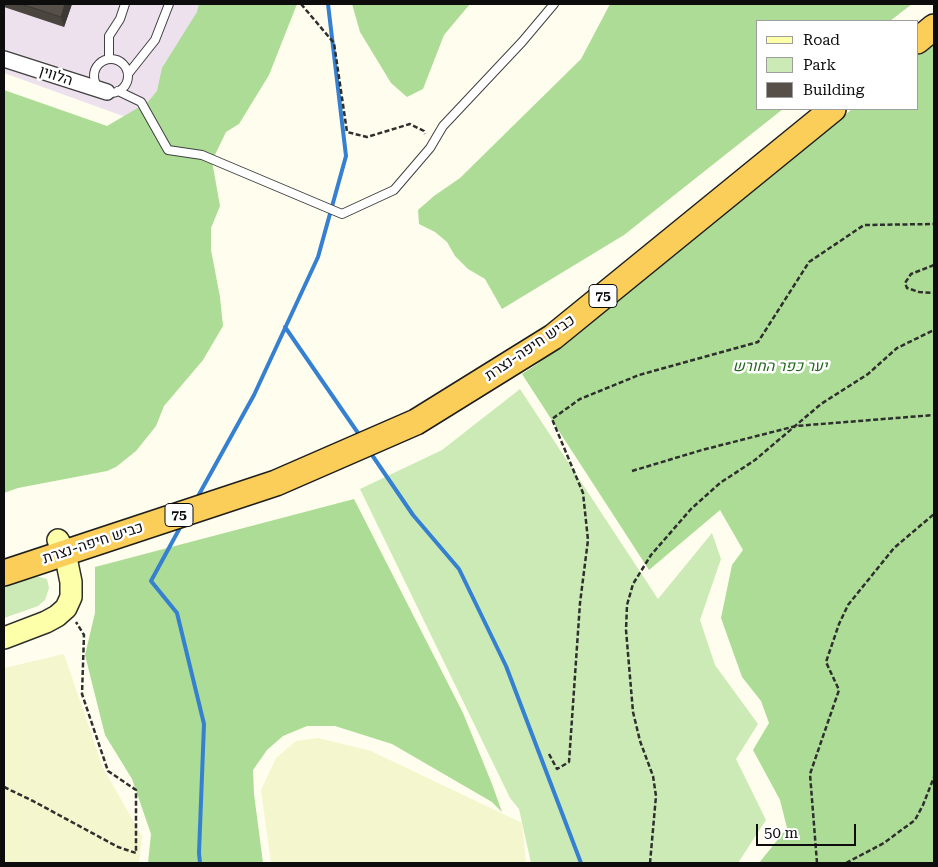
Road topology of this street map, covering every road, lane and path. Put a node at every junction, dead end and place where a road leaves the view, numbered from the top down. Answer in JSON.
{"nodes":[{"id":1,"x":125,"y":4,"type":"edge"},
{"id":2,"x":169,"y":4,"type":"edge"},
{"id":3,"x":302,"y":4,"type":"edge"},
{"id":4,"x":554,"y":4,"type":"edge"},
{"id":5,"x":934,"y":27,"type":"edge"},
{"id":6,"x":918,"y":40,"type":"edge"},
{"id":7,"x":4,"y":59,"type":"edge"},
{"id":8,"x":108,"y":59,"type":"junction"},
{"id":9,"x":128,"y":74,"type":"junction"},
{"id":10,"x":113,"y":92,"type":"junction"},
{"id":11,"x":832,"y":110,"type":"edge"},
{"id":12,"x":430,"y":148,"type":"junction"},
{"id":13,"x":934,"y":224,"type":"edge"},
{"id":14,"x":934,"y":266,"type":"edge"},
{"id":15,"x":934,"y":293,"type":"edge"},
{"id":16,"x":934,"y":330,"type":"edge"},
{"id":17,"x":934,"y":415,"type":"edge"},
{"id":18,"x":796,"y":426,"type":"junction"},
{"id":19,"x":632,"y":471,"type":"dead end"},
{"id":20,"x":934,"y":514,"type":"edge"},
{"id":21,"x":61,"y":547,"type":"junction"},
{"id":22,"x":4,"y":558,"type":"edge"},
{"id":23,"x":4,"y":573,"type":"edge"},
{"id":24,"x":66,"y":608,"type":"junction"},
{"id":25,"x":4,"y":638,"type":"edge"},
{"id":26,"x":548,"y":754,"type":"dead end"},
{"id":27,"x":934,"y":777,"type":"edge"},
{"id":28,"x":4,"y":787,"type":"edge"},
{"id":29,"x":650,"y":863,"type":"edge"},
{"id":30,"x":817,"y":863,"type":"edge"},
{"id":31,"x":846,"y":863,"type":"edge"}],
"edges":[{"from":1,"to":8,"type":"lane"},
{"from":2,"to":9,"type":"lane"},
{"from":3,"to":12,"type":"path"},
{"from":4,"to":12,"type":"lane"},
{"from":5,"to":6,"type":"highway"},
{"from":7,"to":10,"type":"street","name":"הלווין"},
{"from":8,"to":9,"type":"lane"},
{"from":8,"to":10,"type":"lane"},
{"from":9,"to":10,"type":"lane"},
{"from":10,"to":12,"type":"lane"},
{"from":11,"to":21,"type":"highway","name":"כביש חיפה-נצרת","number":"75"},
{"from":13,"to":26,"type":"path"},
{"from":14,"to":15,"type":"path"},
{"from":16,"to":18,"type":"path"},
{"from":17,"to":18,"type":"path"},
{"from":18,"to":19,"type":"path"},
{"from":18,"to":29,"type":"path"},
{"from":20,"to":30,"type":"path"},
{"from":21,"to":22,"type":"highway","name":"כביש חיפה-נצרת","number":"75"},
{"from":21,"to":23,"type":"highway","name":"כביש חיפה-נצרת","number":"75"},
{"from":21,"to":24,"type":"main road"},
{"from":24,"to":25,"type":"main road"},
{"from":24,"to":28,"type":"path"},
{"from":27,"to":31,"type":"path"}]}
